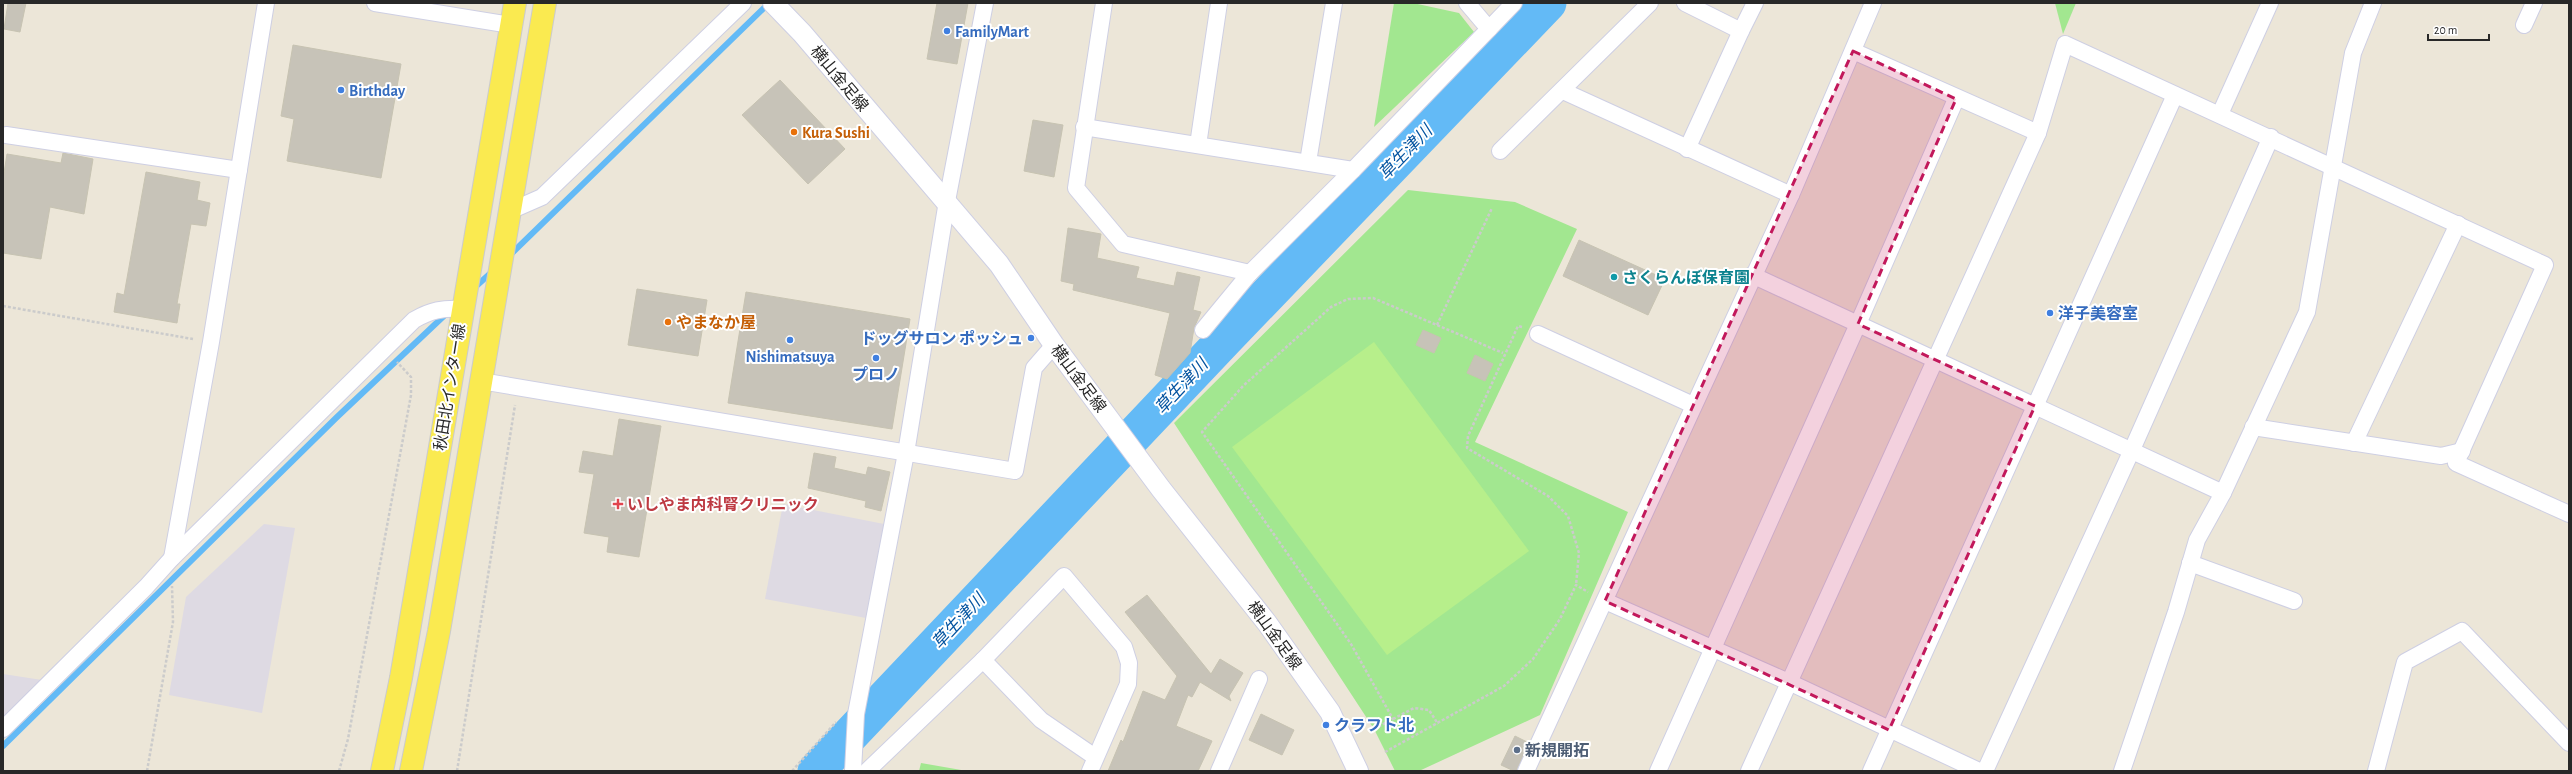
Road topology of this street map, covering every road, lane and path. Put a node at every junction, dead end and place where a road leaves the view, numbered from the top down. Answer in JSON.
{"nodes":[{"id":1,"x":266,"y":3,"type":"edge"},
{"id":2,"x":375,"y":3,"type":"edge"},
{"id":3,"x":515,"y":3,"type":"edge"},
{"id":4,"x":545,"y":3,"type":"edge"},
{"id":5,"x":743,"y":3,"type":"edge"},
{"id":6,"x":985,"y":3,"type":"edge"},
{"id":7,"x":1104,"y":3,"type":"edge"},
{"id":8,"x":1220,"y":3,"type":"edge"},
{"id":9,"x":1334,"y":3,"type":"edge"},
{"id":10,"x":1466,"y":3,"type":"edge"},
{"id":11,"x":1514,"y":3,"type":"edge"},
{"id":12,"x":1650,"y":3,"type":"edge"},
{"id":13,"x":1685,"y":3,"type":"edge"},
{"id":14,"x":1754,"y":3,"type":"edge"},
{"id":15,"x":1873,"y":3,"type":"edge"},
{"id":16,"x":2270,"y":3,"type":"edge"},
{"id":17,"x":2373,"y":3,"type":"edge"},
{"id":18,"x":2534,"y":3,"type":"edge"},
{"id":19,"x":777,"y":7,"type":"edge"},
{"id":20,"x":2524,"y":24,"type":"dead end"},
{"id":21,"x":512,"y":25,"type":"junction"},
{"id":22,"x":1489,"y":29,"type":"junction"},
{"id":23,"x":1742,"y":31,"type":"junction"},
{"id":24,"x":1853,"y":51,"type":"junction"},
{"id":25,"x":1563,"y":92,"type":"junction"},
{"id":26,"x":2175,"y":95,"type":"junction"},
{"id":27,"x":1956,"y":98,"type":"junction"},
{"id":28,"x":2220,"y":114,"type":"junction"},
{"id":29,"x":1084,"y":127,"type":"junction"},
{"id":30,"x":2038,"y":133,"type":"junction"},
{"id":31,"x":6,"y":135,"type":"dead end"},
{"id":32,"x":2271,"y":137,"type":"junction"},
{"id":33,"x":1198,"y":145,"type":"junction"},
{"id":34,"x":1687,"y":149,"type":"junction"},
{"id":35,"x":1500,"y":151,"type":"dead end"},
{"id":36,"x":1308,"y":162,"type":"junction"},
{"id":37,"x":2334,"y":167,"type":"junction"},
{"id":38,"x":239,"y":170,"type":"junction"},
{"id":39,"x":1353,"y":170,"type":"junction"},
{"id":40,"x":1791,"y":195,"type":"junction"},
{"id":41,"x":947,"y":201,"type":"junction"},
{"id":42,"x":1492,"y":208,"type":"dead end"},
{"id":43,"x":510,"y":211,"type":"junction"},
{"id":44,"x":2458,"y":224,"type":"junction"},
{"id":45,"x":1250,"y":273,"type":"junction"},
{"id":46,"x":1752,"y":275,"type":"junction"},
{"id":47,"x":3,"y":306,"type":"edge"},
{"id":48,"x":458,"y":308,"type":"junction"},
{"id":49,"x":1858,"y":324,"type":"junction"},
{"id":50,"x":1437,"y":325,"type":"junction"},
{"id":51,"x":1203,"y":330,"type":"dead end"},
{"id":52,"x":1538,"y":334,"type":"joint"},
{"id":53,"x":211,"y":342,"type":"junction"},
{"id":54,"x":1054,"y":345,"type":"junction"},
{"id":55,"x":1503,"y":353,"type":"junction"},
{"id":56,"x":1936,"y":360,"type":"junction"},
{"id":57,"x":405,"y":370,"type":"dead end"},
{"id":58,"x":481,"y":381,"type":"junction"},
{"id":59,"x":518,"y":388,"type":"junction"},
{"id":60,"x":1693,"y":405,"type":"junction"},
{"id":61,"x":2035,"y":406,"type":"junction"},
{"id":62,"x":2254,"y":428,"type":"junction"},
{"id":63,"x":2354,"y":443,"type":"junction"},
{"id":64,"x":2462,"y":451,"type":"junction"},
{"id":65,"x":2131,"y":452,"type":"junction"},
{"id":66,"x":906,"y":454,"type":"junction"},
{"id":67,"x":2223,"y":493,"type":"junction"},
{"id":68,"x":2569,"y":514,"type":"edge"},
{"id":69,"x":172,"y":558,"type":"junction"},
{"id":70,"x":2190,"y":563,"type":"junction"},
{"id":71,"x":1576,"y":585,"type":"junction"},
{"id":72,"x":173,"y":596,"type":"dead end"},
{"id":73,"x":1605,"y":601,"type":"junction"},
{"id":74,"x":2294,"y":601,"type":"dead end"},
{"id":75,"x":1712,"y":648,"type":"junction"},
{"id":76,"x":983,"y":660,"type":"junction"},
{"id":77,"x":1259,"y":679,"type":"dead end"},
{"id":78,"x":1791,"y":683,"type":"junction"},
{"id":79,"x":860,"y":696,"type":"junction"},
{"id":80,"x":1393,"y":719,"type":"junction"},
{"id":81,"x":1438,"y":724,"type":"junction"},
{"id":82,"x":3,"y":729,"type":"edge"},
{"id":83,"x":1374,"y":729,"type":"dead end"},
{"id":84,"x":1889,"y":730,"type":"junction"},
{"id":85,"x":2569,"y":743,"type":"edge"},
{"id":86,"x":1385,"y":752,"type":"dead end"},
{"id":87,"x":853,"y":763,"type":"edge"},
{"id":88,"x":1092,"y":764,"type":"edge"},
{"id":89,"x":147,"y":771,"type":"edge"},
{"id":90,"x":339,"y":771,"type":"edge"},
{"id":91,"x":382,"y":771,"type":"edge"},
{"id":92,"x":412,"y":771,"type":"edge"},
{"id":93,"x":457,"y":771,"type":"edge"},
{"id":94,"x":792,"y":771,"type":"edge"},
{"id":95,"x":867,"y":771,"type":"edge"},
{"id":96,"x":1219,"y":771,"type":"edge"},
{"id":97,"x":1358,"y":771,"type":"edge"},
{"id":98,"x":1526,"y":771,"type":"edge"},
{"id":99,"x":1658,"y":771,"type":"edge"},
{"id":100,"x":1749,"y":771,"type":"edge"},
{"id":101,"x":1871,"y":771,"type":"edge"},
{"id":102,"x":1979,"y":771,"type":"edge"},
{"id":103,"x":1985,"y":771,"type":"edge"},
{"id":104,"x":2122,"y":771,"type":"edge"},
{"id":105,"x":2376,"y":771,"type":"edge"}],
"edges":[{"from":1,"to":38,"type":"street"},
{"from":2,"to":21,"type":"street"},
{"from":3,"to":21,"type":"main road","name":"秋田北インター線"},
{"from":4,"to":43,"type":"main road","name":"秋田北インター線"},
{"from":5,"to":43,"type":"street"},
{"from":6,"to":41,"type":"street"},
{"from":7,"to":29,"type":"street"},
{"from":8,"to":33,"type":"street"},
{"from":9,"to":36,"type":"street"},
{"from":10,"to":22,"type":"street"},
{"from":11,"to":22,"type":"street"},
{"from":12,"to":25,"type":"street"},
{"from":13,"to":23,"type":"street"},
{"from":14,"to":23,"type":"street"},
{"from":15,"to":24,"type":"street"},
{"from":16,"to":28,"type":"street"},
{"from":17,"to":37,"type":"street"},
{"from":18,"to":20,"type":"street"},
{"from":19,"to":41,"type":"street","name":"横山金足線"},
{"from":21,"to":48,"type":"main road","name":"秋田北インター線"},
{"from":22,"to":39,"type":"street"},
{"from":23,"to":34,"type":"street"},
{"from":24,"to":27,"type":"street"},
{"from":24,"to":40,"type":"street"},
{"from":25,"to":34,"type":"street"},
{"from":25,"to":35,"type":"street"},
{"from":26,"to":28,"type":"street"},
{"from":26,"to":30,"type":"street"},
{"from":26,"to":61,"type":"street"},
{"from":27,"to":30,"type":"street"},
{"from":27,"to":49,"type":"street"},
{"from":28,"to":32,"type":"street"},
{"from":29,"to":33,"type":"street"},
{"from":29,"to":45,"type":"street"},
{"from":30,"to":56,"type":"street"},
{"from":31,"to":38,"type":"street"},
{"from":32,"to":37,"type":"street"},
{"from":32,"to":65,"type":"street"},
{"from":33,"to":36,"type":"street"},
{"from":34,"to":40,"type":"street"},
{"from":36,"to":39,"type":"street"},
{"from":37,"to":44,"type":"street"},
{"from":37,"to":62,"type":"street"},
{"from":38,"to":53,"type":"street"},
{"from":39,"to":45,"type":"street"},
{"from":40,"to":46,"type":"street"},
{"from":41,"to":54,"type":"street","name":"横山金足線"},
{"from":41,"to":66,"type":"street"},
{"from":42,"to":50,"type":"path"},
{"from":43,"to":58,"type":"main road","name":"秋田北インター線"},
{"from":44,"to":63,"type":"street"},
{"from":44,"to":64,"type":"street"},
{"from":45,"to":51,"type":"street"},
{"from":46,"to":49,"type":"street"},
{"from":46,"to":60,"type":"street"},
{"from":47,"to":53,"type":"path"},
{"from":48,"to":69,"type":"street"},
{"from":48,"to":91,"type":"main road","name":"秋田北インター線"},
{"from":49,"to":56,"type":"street"},
{"from":49,"to":75,"type":"street"},
{"from":50,"to":55,"type":"path"},
{"from":50,"to":80,"type":"path"},
{"from":52,"to":55,"type":"path"},
{"from":52,"to":60,"type":"street"},
{"from":53,"to":69,"type":"street"},
{"from":54,"to":66,"type":"street"},
{"from":54,"to":97,"type":"street","name":"横山金足線"},
{"from":55,"to":71,"type":"path"},
{"from":56,"to":61,"type":"street"},
{"from":56,"to":78,"type":"street"},
{"from":57,"to":90,"type":"path"},
{"from":58,"to":59,"type":"street"},
{"from":58,"to":92,"type":"main road","name":"秋田北インター線"},
{"from":59,"to":66,"type":"street"},
{"from":59,"to":93,"type":"path"},
{"from":60,"to":73,"type":"street"},
{"from":61,"to":65,"type":"street"},
{"from":61,"to":84,"type":"street"},
{"from":62,"to":63,"type":"street"},
{"from":62,"to":67,"type":"street"},
{"from":63,"to":64,"type":"street"},
{"from":64,"to":68,"type":"street"},
{"from":65,"to":67,"type":"street"},
{"from":65,"to":103,"type":"street"},
{"from":66,"to":79,"type":"street"},
{"from":67,"to":70,"type":"street"},
{"from":69,"to":82,"type":"street"},
{"from":70,"to":74,"type":"street"},
{"from":70,"to":104,"type":"street"},
{"from":71,"to":73,"type":"path"},
{"from":71,"to":81,"type":"path"},
{"from":72,"to":89,"type":"path"},
{"from":73,"to":75,"type":"street"},
{"from":73,"to":98,"type":"street"},
{"from":75,"to":78,"type":"street"},
{"from":75,"to":99,"type":"street"},
{"from":76,"to":88,"type":"street"},
{"from":76,"to":88,"type":"street"},
{"from":76,"to":95,"type":"street"},
{"from":77,"to":96,"type":"street"},
{"from":78,"to":84,"type":"street"},
{"from":78,"to":100,"type":"street"},
{"from":79,"to":87,"type":"street"},
{"from":79,"to":94,"type":"path"},
{"from":80,"to":81,"type":"path"},
{"from":80,"to":83,"type":"path"},
{"from":81,"to":86,"type":"path"},
{"from":84,"to":101,"type":"street"},
{"from":84,"to":102,"type":"street"},
{"from":85,"to":105,"type":"street"}]}
